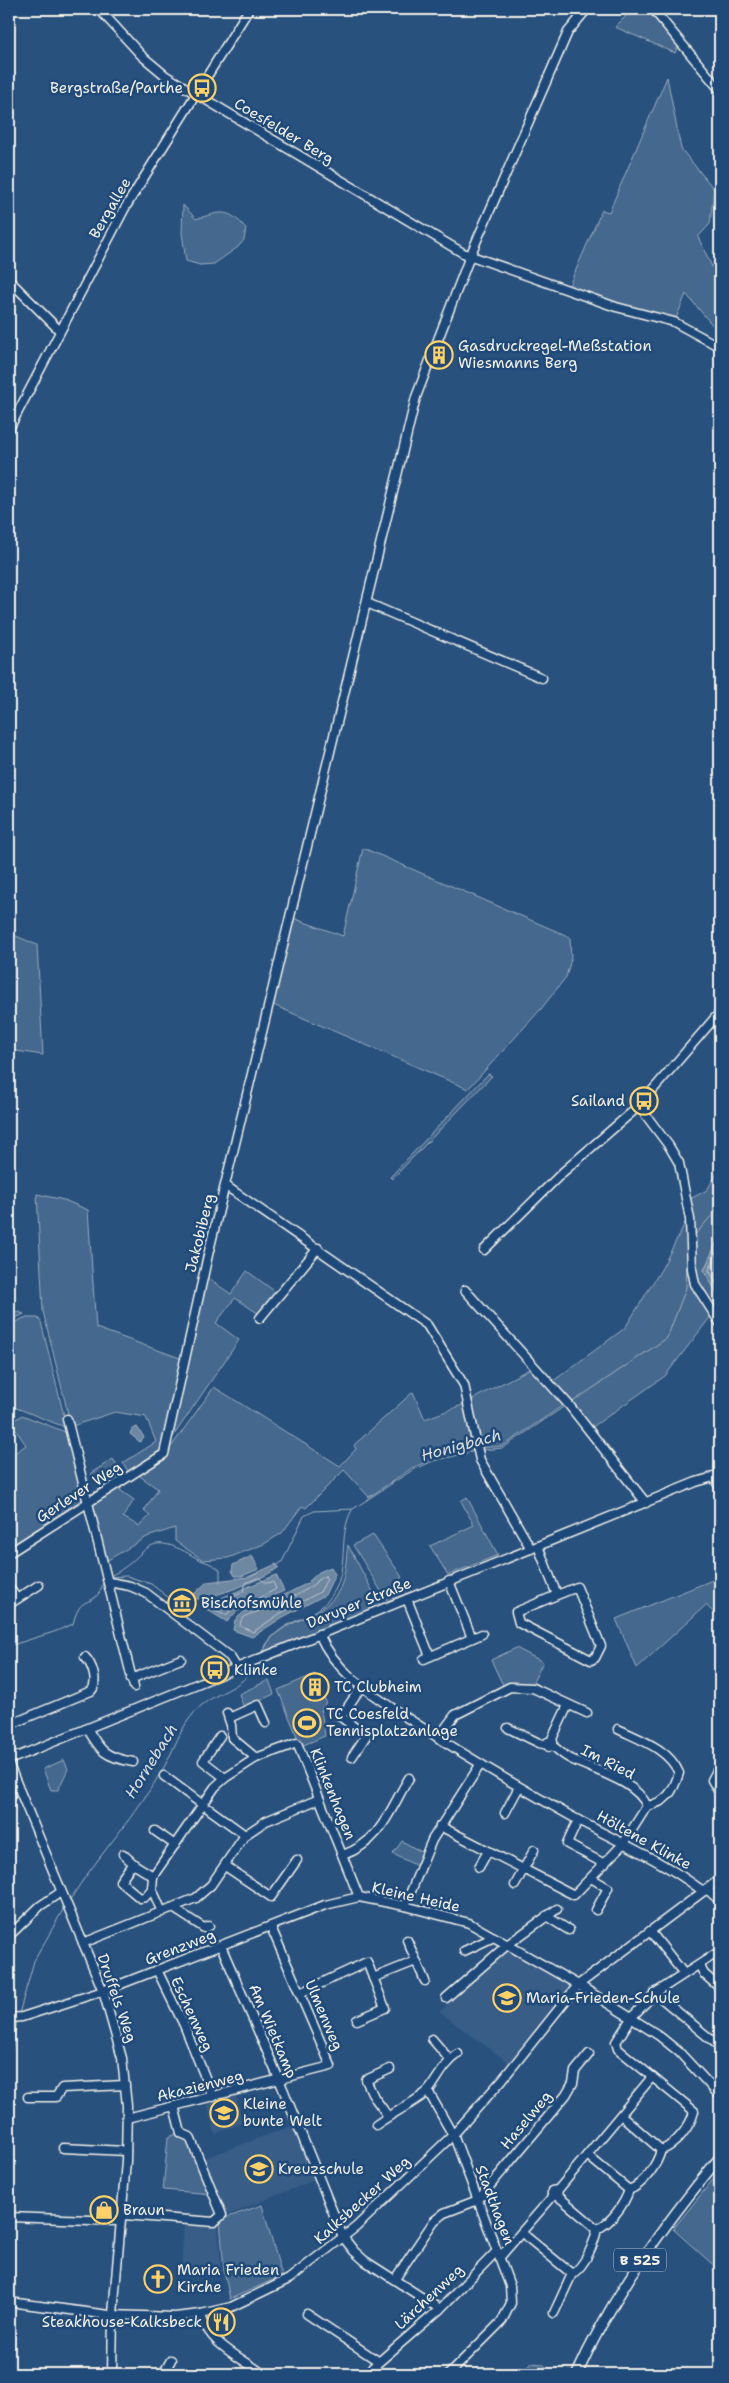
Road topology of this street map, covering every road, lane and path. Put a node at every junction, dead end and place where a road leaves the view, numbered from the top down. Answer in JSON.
{"nodes":[{"id":1,"x":99,"y":9,"type":"edge"},
{"id":2,"x":249,"y":9,"type":"edge"},
{"id":3,"x":587,"y":9,"type":"edge"},
{"id":4,"x":653,"y":9,"type":"edge"},
{"id":5,"x":720,"y":90,"type":"edge"},
{"id":6,"x":195,"y":94,"type":"junction"},
{"id":7,"x":470,"y":256,"type":"junction"},
{"id":8,"x":9,"y":280,"type":"edge"},
{"id":9,"x":59,"y":330,"type":"junction"},
{"id":10,"x":720,"y":347,"type":"edge"},
{"id":11,"x":9,"y":429,"type":"edge"},
{"id":12,"x":367,"y":603,"type":"junction"},
{"id":13,"x":542,"y":678,"type":"dead end"},
{"id":14,"x":720,"y":1012,"type":"edge"},
{"id":15,"x":639,"y":1106,"type":"junction"},
{"id":16,"x":226,"y":1186,"type":"junction"},
{"id":17,"x":318,"y":1248,"type":"junction"},
{"id":18,"x":484,"y":1250,"type":"dead end"},
{"id":19,"x":464,"y":1290,"type":"dead end"},
{"id":20,"x":260,"y":1318,"type":"dead end"},
{"id":21,"x":720,"y":1323,"type":"edge"},
{"id":22,"x":67,"y":1419,"type":"dead end"},
{"id":23,"x":164,"y":1454,"type":"joint"},
{"id":24,"x":717,"y":1475,"type":"edge"},
{"id":25,"x":720,"y":1488,"type":"edge"},
{"id":26,"x":89,"y":1501,"type":"junction"},
{"id":27,"x":646,"y":1503,"type":"junction"},
{"id":28,"x":535,"y":1548,"type":"junction"},
{"id":29,"x":9,"y":1553,"type":"edge"},
{"id":30,"x":108,"y":1578,"type":"junction"},
{"id":31,"x":449,"y":1581,"type":"junction"},
{"id":32,"x":39,"y":1585,"type":"dead end"},
{"id":33,"x":9,"y":1586,"type":"edge"},
{"id":34,"x":557,"y":1595,"type":"junction"},
{"id":35,"x":17,"y":1599,"type":"junction"},
{"id":36,"x":407,"y":1599,"type":"junction"},
{"id":37,"x":9,"y":1604,"type":"edge"},
{"id":38,"x":319,"y":1634,"type":"junction"},
{"id":39,"x":482,"y":1634,"type":"dead end"},
{"id":40,"x":472,"y":1638,"type":"junction"},
{"id":41,"x":85,"y":1657,"type":"dead end"},
{"id":42,"x":181,"y":1659,"type":"dead end"},
{"id":43,"x":236,"y":1668,"type":"junction"},
{"id":44,"x":131,"y":1679,"type":"junction"},
{"id":45,"x":361,"y":1687,"type":"junction"},
{"id":46,"x":134,"y":1688,"type":"dead end"},
{"id":47,"x":568,"y":1705,"type":"junction"},
{"id":48,"x":587,"y":1713,"type":"dead end"},
{"id":49,"x":266,"y":1722,"type":"dead end"},
{"id":50,"x":9,"y":1725,"type":"edge"},
{"id":51,"x":87,"y":1728,"type":"junction"},
{"id":52,"x":508,"y":1728,"type":"dead end"},
{"id":53,"x":618,"y":1729,"type":"dead end"},
{"id":54,"x":220,"y":1736,"type":"dead end"},
{"id":55,"x":438,"y":1738,"type":"junction"},
{"id":56,"x":550,"y":1744,"type":"junction"},
{"id":57,"x":352,"y":1757,"type":"dead end"},
{"id":58,"x":256,"y":1758,"type":"junction"},
{"id":59,"x":9,"y":1760,"type":"edge"},
{"id":60,"x":134,"y":1762,"type":"dead end"},
{"id":61,"x":9,"y":1765,"type":"edge"},
{"id":62,"x":480,"y":1765,"type":"junction"},
{"id":63,"x":720,"y":1765,"type":"edge"},
{"id":64,"x":164,"y":1776,"type":"dead end"},
{"id":65,"x":226,"y":1778,"type":"junction"},
{"id":66,"x":409,"y":1778,"type":"dead end"},
{"id":67,"x":519,"y":1787,"type":"junction"},
{"id":68,"x":720,"y":1794,"type":"edge"},
{"id":69,"x":319,"y":1799,"type":"junction"},
{"id":70,"x":647,"y":1806,"type":"junction"},
{"id":71,"x":206,"y":1807,"type":"junction"},
{"id":72,"x":505,"y":1814,"type":"dead end"},
{"id":73,"x":578,"y":1820,"type":"junction"},
{"id":74,"x":440,"y":1826,"type":"junction"},
{"id":75,"x":155,"y":1831,"type":"dead end"},
{"id":76,"x":245,"y":1835,"type":"junction"},
{"id":77,"x":623,"y":1844,"type":"junction"},
{"id":78,"x":175,"y":1845,"type":"junction"},
{"id":79,"x":534,"y":1850,"type":"dead end"},
{"id":80,"x":488,"y":1852,"type":"junction"},
{"id":81,"x":123,"y":1854,"type":"dead end"},
{"id":82,"x":343,"y":1855,"type":"junction"},
{"id":83,"x":297,"y":1860,"type":"dead end"},
{"id":84,"x":604,"y":1864,"type":"junction"},
{"id":85,"x":135,"y":1865,"type":"junction"},
{"id":86,"x":225,"y":1866,"type":"junction"},
{"id":87,"x":479,"y":1867,"type":"dead end"},
{"id":88,"x":524,"y":1870,"type":"junction"},
{"id":89,"x":153,"y":1876,"type":"junction"},
{"id":90,"x":591,"y":1878,"type":"junction"},
{"id":91,"x":720,"y":1879,"type":"edge"},
{"id":92,"x":515,"y":1885,"type":"dead end"},
{"id":93,"x":152,"y":1889,"type":"junction"},
{"id":94,"x":705,"y":1890,"type":"junction"},
{"id":95,"x":62,"y":1896,"type":"junction"},
{"id":96,"x":359,"y":1898,"type":"junction"},
{"id":97,"x":720,"y":1901,"type":"edge"},
{"id":98,"x":405,"y":1906,"type":"junction"},
{"id":99,"x":173,"y":1908,"type":"junction"},
{"id":100,"x":557,"y":1909,"type":"dead end"},
{"id":101,"x":596,"y":1910,"type":"dead end"},
{"id":102,"x":162,"y":1912,"type":"junction"},
{"id":103,"x":546,"y":1916,"type":"junction"},
{"id":104,"x":209,"y":1926,"type":"dead end"},
{"id":105,"x":271,"y":1926,"type":"junction"},
{"id":106,"x":569,"y":1930,"type":"dead end"},
{"id":107,"x":650,"y":1931,"type":"junction"},
{"id":108,"x":9,"y":1936,"type":"edge"},
{"id":109,"x":494,"y":1937,"type":"junction"},
{"id":110,"x":407,"y":1940,"type":"dead end"},
{"id":111,"x":83,"y":1943,"type":"junction"},
{"id":112,"x":507,"y":1945,"type":"junction"},
{"id":113,"x":220,"y":1946,"type":"junction"},
{"id":114,"x":464,"y":1951,"type":"dead end"},
{"id":115,"x":720,"y":1951,"type":"edge"},
{"id":116,"x":416,"y":1961,"type":"junction"},
{"id":117,"x":700,"y":1966,"type":"junction"},
{"id":118,"x":157,"y":1970,"type":"junction"},
{"id":119,"x":681,"y":1970,"type":"dead end"},
{"id":120,"x":373,"y":1978,"type":"junction"},
{"id":121,"x":425,"y":1981,"type":"dead end"},
{"id":122,"x":578,"y":1985,"type":"junction"},
{"id":123,"x":720,"y":1988,"type":"edge"},
{"id":124,"x":102,"y":1991,"type":"junction"},
{"id":125,"x":300,"y":1993,"type":"junction"},
{"id":126,"x":655,"y":1994,"type":"junction"},
{"id":127,"x":446,"y":1998,"type":"dead end"},
{"id":128,"x":632,"y":2017,"type":"junction"},
{"id":129,"x":10,"y":2018,"type":"edge"},
{"id":130,"x":357,"y":2020,"type":"dead end"},
{"id":131,"x":432,"y":2039,"type":"dead end"},
{"id":132,"x":720,"y":2047,"type":"edge"},
{"id":133,"x":458,"y":2054,"type":"dead end"},
{"id":134,"x":589,"y":2054,"type":"dead end"},
{"id":135,"x":450,"y":2060,"type":"junction"},
{"id":136,"x":390,"y":2069,"type":"dead end"},
{"id":137,"x":652,"y":2077,"type":"junction"},
{"id":138,"x":279,"y":2079,"type":"junction"},
{"id":139,"x":126,"y":2085,"type":"junction"},
{"id":140,"x":428,"y":2091,"type":"junction"},
{"id":141,"x":720,"y":2096,"type":"edge"},
{"id":142,"x":28,"y":2097,"type":"dead end"},
{"id":143,"x":213,"y":2097,"type":"junction"},
{"id":144,"x":174,"y":2106,"type":"junction"},
{"id":145,"x":621,"y":2115,"type":"junction"},
{"id":146,"x":388,"y":2116,"type":"junction"},
{"id":147,"x":127,"y":2118,"type":"junction"},
{"id":148,"x":376,"y":2125,"type":"dead end"},
{"id":149,"x":452,"y":2135,"type":"junction"},
{"id":150,"x":63,"y":2148,"type":"dead end"},
{"id":151,"x":661,"y":2150,"type":"junction"},
{"id":152,"x":126,"y":2151,"type":"junction"},
{"id":153,"x":587,"y":2155,"type":"junction"},
{"id":154,"x":720,"y":2158,"type":"edge"},
{"id":155,"x":629,"y":2190,"type":"junction"},
{"id":156,"x":556,"y":2195,"type":"junction"},
{"id":157,"x":478,"y":2200,"type":"junction"},
{"id":158,"x":9,"y":2217,"type":"edge"},
{"id":159,"x":121,"y":2218,"type":"junction"},
{"id":160,"x":596,"y":2229,"type":"junction"},
{"id":161,"x":522,"y":2233,"type":"junction"},
{"id":162,"x":343,"y":2237,"type":"junction"},
{"id":163,"x":498,"y":2254,"type":"junction"},
{"id":164,"x":572,"y":2274,"type":"junction"},
{"id":165,"x":395,"y":2279,"type":"junction"},
{"id":166,"x":9,"y":2302,"type":"edge"},
{"id":167,"x":440,"y":2309,"type":"junction"},
{"id":168,"x":554,"y":2313,"type":"dead end"},
{"id":169,"x":114,"y":2314,"type":"junction"},
{"id":170,"x":201,"y":2314,"type":"junction"},
{"id":171,"x":307,"y":2314,"type":"dead end"},
{"id":172,"x":171,"y":2360,"type":"dead end"},
{"id":173,"x":378,"y":2361,"type":"junction"},
{"id":174,"x":112,"y":2374,"type":"edge"},
{"id":175,"x":163,"y":2374,"type":"edge"},
{"id":176,"x":263,"y":2374,"type":"edge"},
{"id":177,"x":364,"y":2374,"type":"edge"},
{"id":178,"x":449,"y":2374,"type":"edge"},
{"id":179,"x":577,"y":2374,"type":"edge"}],
"edges":[{"from":1,"to":6,"type":"street","name":"Coesfelder Berg"},
{"from":2,"to":6,"type":"street","name":"Bergallee"},
{"from":3,"to":7,"type":"street"},
{"from":4,"to":5,"type":"street"},
{"from":6,"to":7,"type":"street","name":"Coesfelder Berg"},
{"from":6,"to":9,"type":"street","name":"Bergallee"},
{"from":7,"to":10,"type":"street","name":"Coesfelder Berg"},
{"from":7,"to":12,"type":"street"},
{"from":8,"to":9,"type":"street"},
{"from":9,"to":11,"type":"street","name":"Bergallee"},
{"from":12,"to":13,"type":"street"},
{"from":12,"to":16,"type":"street"},
{"from":14,"to":15,"type":"street"},
{"from":15,"to":18,"type":"street"},
{"from":15,"to":21,"type":"street"},
{"from":16,"to":17,"type":"street","name":"Jakobiberg"},
{"from":16,"to":23,"type":"street","name":"Jakobiberg"},
{"from":17,"to":20,"type":"street"},
{"from":17,"to":28,"type":"street","name":"Jakobiberg"},
{"from":19,"to":27,"type":"street"},
{"from":22,"to":26,"type":"street"},
{"from":23,"to":26,"type":"street","name":"Gerlever Weg"},
{"from":24,"to":25,"type":"street"},
{"from":24,"to":27,"type":"street","name":"Daruper Straße"},
{"from":26,"to":29,"type":"street","name":"Gerlever Weg"},
{"from":26,"to":30,"type":"street"},
{"from":27,"to":28,"type":"street","name":"Daruper Straße"},
{"from":28,"to":31,"type":"street","name":"Daruper Straße"},
{"from":28,"to":34,"type":"street","name":"Jakobiberg"},
{"from":30,"to":43,"type":"street"},
{"from":30,"to":44,"type":"street"},
{"from":31,"to":36,"type":"street","name":"Daruper Straße"},
{"from":31,"to":40,"type":"street"},
{"from":32,"to":35,"type":"street"},
{"from":33,"to":35,"type":"street"},
{"from":34,"to":34,"type":"street"},
{"from":35,"to":37,"type":"street"},
{"from":36,"to":38,"type":"street","name":"Daruper Straße"},
{"from":36,"to":40,"type":"street"},
{"from":38,"to":43,"type":"street","name":"Daruper Straße"},
{"from":38,"to":45,"type":"street","name":"Höltene Klinke"},
{"from":39,"to":40,"type":"street"},
{"from":41,"to":50,"type":"street"},
{"from":42,"to":44,"type":"street"},
{"from":43,"to":51,"type":"street","name":"Daruper Straße"},
{"from":44,"to":46,"type":"street"},
{"from":45,"to":55,"type":"street","name":"Höltene Klinke"},
{"from":45,"to":57,"type":"street"},
{"from":47,"to":48,"type":"street"},
{"from":47,"to":55,"type":"street"},
{"from":47,"to":56,"type":"street"},
{"from":49,"to":58,"type":"street"},
{"from":51,"to":59,"type":"street","name":"Daruper Straße"},
{"from":51,"to":60,"type":"street"},
{"from":52,"to":56,"type":"street","name":"Im Ried"},
{"from":53,"to":70,"type":"street"},
{"from":54,"to":65,"type":"street"},
{"from":55,"to":62,"type":"street","name":"Höltene Klinke"},
{"from":56,"to":70,"type":"street","name":"Im Ried"},
{"from":58,"to":65,"type":"street"},
{"from":58,"to":69,"type":"street","name":"Klinkenhagen"},
{"from":61,"to":95,"type":"street","name":"Druffels Weg"},
{"from":62,"to":67,"type":"street","name":"Höltene Klinke"},
{"from":62,"to":74,"type":"street"},
{"from":63,"to":68,"type":"street"},
{"from":64,"to":71,"type":"street"},
{"from":65,"to":71,"type":"street"},
{"from":66,"to":82,"type":"street","name":"Klinkenhagen"},
{"from":67,"to":72,"type":"street"},
{"from":67,"to":73,"type":"street","name":"Höltene Klinke"},
{"from":69,"to":76,"type":"street"},
{"from":69,"to":82,"type":"street","name":"Klinkenhagen"},
{"from":70,"to":77,"type":"street"},
{"from":71,"to":76,"type":"street"},
{"from":71,"to":78,"type":"street"},
{"from":73,"to":77,"type":"street","name":"Höltene Klinke"},
{"from":73,"to":84,"type":"street","name":"Höltene Klinke"},
{"from":74,"to":80,"type":"street"},
{"from":74,"to":98,"type":"street"},
{"from":75,"to":78,"type":"street"},
{"from":76,"to":86,"type":"street"},
{"from":77,"to":84,"type":"street"},
{"from":77,"to":94,"type":"street","name":"Höltene Klinke"},
{"from":78,"to":89,"type":"street"},
{"from":79,"to":88,"type":"street"},
{"from":80,"to":87,"type":"street"},
{"from":80,"to":88,"type":"street"},
{"from":81,"to":85,"type":"street"},
{"from":82,"to":96,"type":"street","name":"Klinkenhagen"},
{"from":83,"to":86,"type":"street"},
{"from":84,"to":90,"type":"street"},
{"from":85,"to":89,"type":"street"},
{"from":85,"to":93,"type":"street"},
{"from":86,"to":99,"type":"street"},
{"from":88,"to":90,"type":"street"},
{"from":88,"to":92,"type":"street"},
{"from":89,"to":93,"type":"street"},
{"from":90,"to":101,"type":"street"},
{"from":91,"to":94,"type":"street","name":"Kalksbecker Weg"},
{"from":93,"to":102,"type":"street"},
{"from":94,"to":97,"type":"street","name":"Höltene Klinke"},
{"from":94,"to":107,"type":"street","name":"Kalksbecker Weg"},
{"from":95,"to":108,"type":"street"},
{"from":95,"to":111,"type":"street","name":"Druffels Weg"},
{"from":96,"to":98,"type":"street","name":"Kleine Heide"},
{"from":96,"to":105,"type":"street","name":"Grenzweg"},
{"from":98,"to":109,"type":"street","name":"Kleine Heide"},
{"from":99,"to":102,"type":"street"},
{"from":99,"to":104,"type":"street"},
{"from":100,"to":103,"type":"street"},
{"from":102,"to":111,"type":"street"},
{"from":103,"to":106,"type":"street"},
{"from":103,"to":112,"type":"street"},
{"from":105,"to":113,"type":"street","name":"Grenzweg"},
{"from":105,"to":125,"type":"street","name":"Ulmenweg"},
{"from":107,"to":119,"type":"street"},
{"from":107,"to":122,"type":"street","name":"Kalksbecker Weg"},
{"from":109,"to":112,"type":"street","name":"Kleine Heide"},
{"from":109,"to":114,"type":"street"},
{"from":110,"to":116,"type":"street"},
{"from":111,"to":124,"type":"street","name":"Druffels Weg"},
{"from":112,"to":122,"type":"street","name":"Kleine Heide"},
{"from":112,"to":127,"type":"street"},
{"from":113,"to":118,"type":"street","name":"Grenzweg"},
{"from":113,"to":138,"type":"street","name":"Am Wietkamp"},
{"from":115,"to":117,"type":"street"},
{"from":116,"to":120,"type":"street"},
{"from":116,"to":121,"type":"street"},
{"from":117,"to":123,"type":"street"},
{"from":117,"to":126,"type":"street"},
{"from":118,"to":124,"type":"street","name":"Grenzweg"},
{"from":118,"to":143,"type":"street","name":"Eschenweg"},
{"from":120,"to":125,"type":"street"},
{"from":120,"to":130,"type":"street"},
{"from":122,"to":128,"type":"street","name":"Kleine Heide"},
{"from":122,"to":149,"type":"street","name":"Kalksbecker Weg"},
{"from":124,"to":129,"type":"street","name":"Grenzweg"},
{"from":124,"to":139,"type":"street","name":"Druffels Weg"},
{"from":125,"to":138,"type":"street","name":"Ulmenweg"},
{"from":126,"to":128,"type":"street"},
{"from":126,"to":132,"type":"street"},
{"from":128,"to":137,"type":"street"},
{"from":128,"to":141,"type":"street","name":"Kleine Heide"},
{"from":131,"to":135,"type":"street"},
{"from":133,"to":135,"type":"street"},
{"from":134,"to":157,"type":"street","name":"Haselweg"},
{"from":135,"to":140,"type":"street"},
{"from":136,"to":146,"type":"street"},
{"from":137,"to":145,"type":"street","name":"Lärchenweg"},
{"from":137,"to":151,"type":"street"},
{"from":138,"to":143,"type":"street","name":"Akazienweg"},
{"from":138,"to":162,"type":"street","name":"Am Wietkamp"},
{"from":139,"to":142,"type":"street"},
{"from":139,"to":147,"type":"street","name":"Druffels Weg"},
{"from":140,"to":146,"type":"street"},
{"from":140,"to":149,"type":"street","name":"Stadthagen"},
{"from":143,"to":144,"type":"street","name":"Akazienweg"},
{"from":144,"to":147,"type":"street","name":"Akazienweg"},
{"from":144,"to":159,"type":"street"},
{"from":145,"to":151,"type":"street"},
{"from":145,"to":153,"type":"street","name":"Lärchenweg"},
{"from":146,"to":148,"type":"street"},
{"from":147,"to":152,"type":"street","name":"Druffels Weg"},
{"from":149,"to":157,"type":"street","name":"Stadthagen"},
{"from":149,"to":162,"type":"street","name":"Kalksbecker Weg"},
{"from":150,"to":152,"type":"street"},
{"from":151,"to":155,"type":"street"},
{"from":152,"to":159,"type":"street","name":"Druffels Weg"},
{"from":153,"to":155,"type":"street"},
{"from":153,"to":156,"type":"street","name":"Lärchenweg"},
{"from":154,"to":179,"type":"main road","number":"B 525"},
{"from":155,"to":160,"type":"street"},
{"from":156,"to":160,"type":"street"},
{"from":156,"to":161,"type":"street","name":"Lärchenweg"},
{"from":157,"to":163,"type":"street","name":"Stadthagen"},
{"from":157,"to":165,"type":"street"},
{"from":158,"to":159,"type":"street"},
{"from":159,"to":169,"type":"street","name":"Druffels Weg"},
{"from":160,"to":164,"type":"street"},
{"from":161,"to":163,"type":"street","name":"Lärchenweg"},
{"from":161,"to":164,"type":"street"},
{"from":162,"to":165,"type":"street","name":"Am Wietkamp"},
{"from":162,"to":170,"type":"street","name":"Kalksbecker Weg"},
{"from":163,"to":167,"type":"street","name":"Lärchenweg"},
{"from":163,"to":178,"type":"street","name":"Stadthagen"},
{"from":164,"to":168,"type":"street"},
{"from":165,"to":167,"type":"street","name":"Am Wietkamp"},
{"from":166,"to":169,"type":"street","name":"Kalksbecker Weg"},
{"from":167,"to":173,"type":"street","name":"Lärchenweg"},
{"from":169,"to":170,"type":"street","name":"Kalksbecker Weg"},
{"from":169,"to":174,"type":"street","name":"Druffels Weg"},
{"from":170,"to":176,"type":"street"},
{"from":171,"to":173,"type":"street"},
{"from":172,"to":175,"type":"street"},
{"from":173,"to":177,"type":"street","name":"Lärchenweg"}]}
